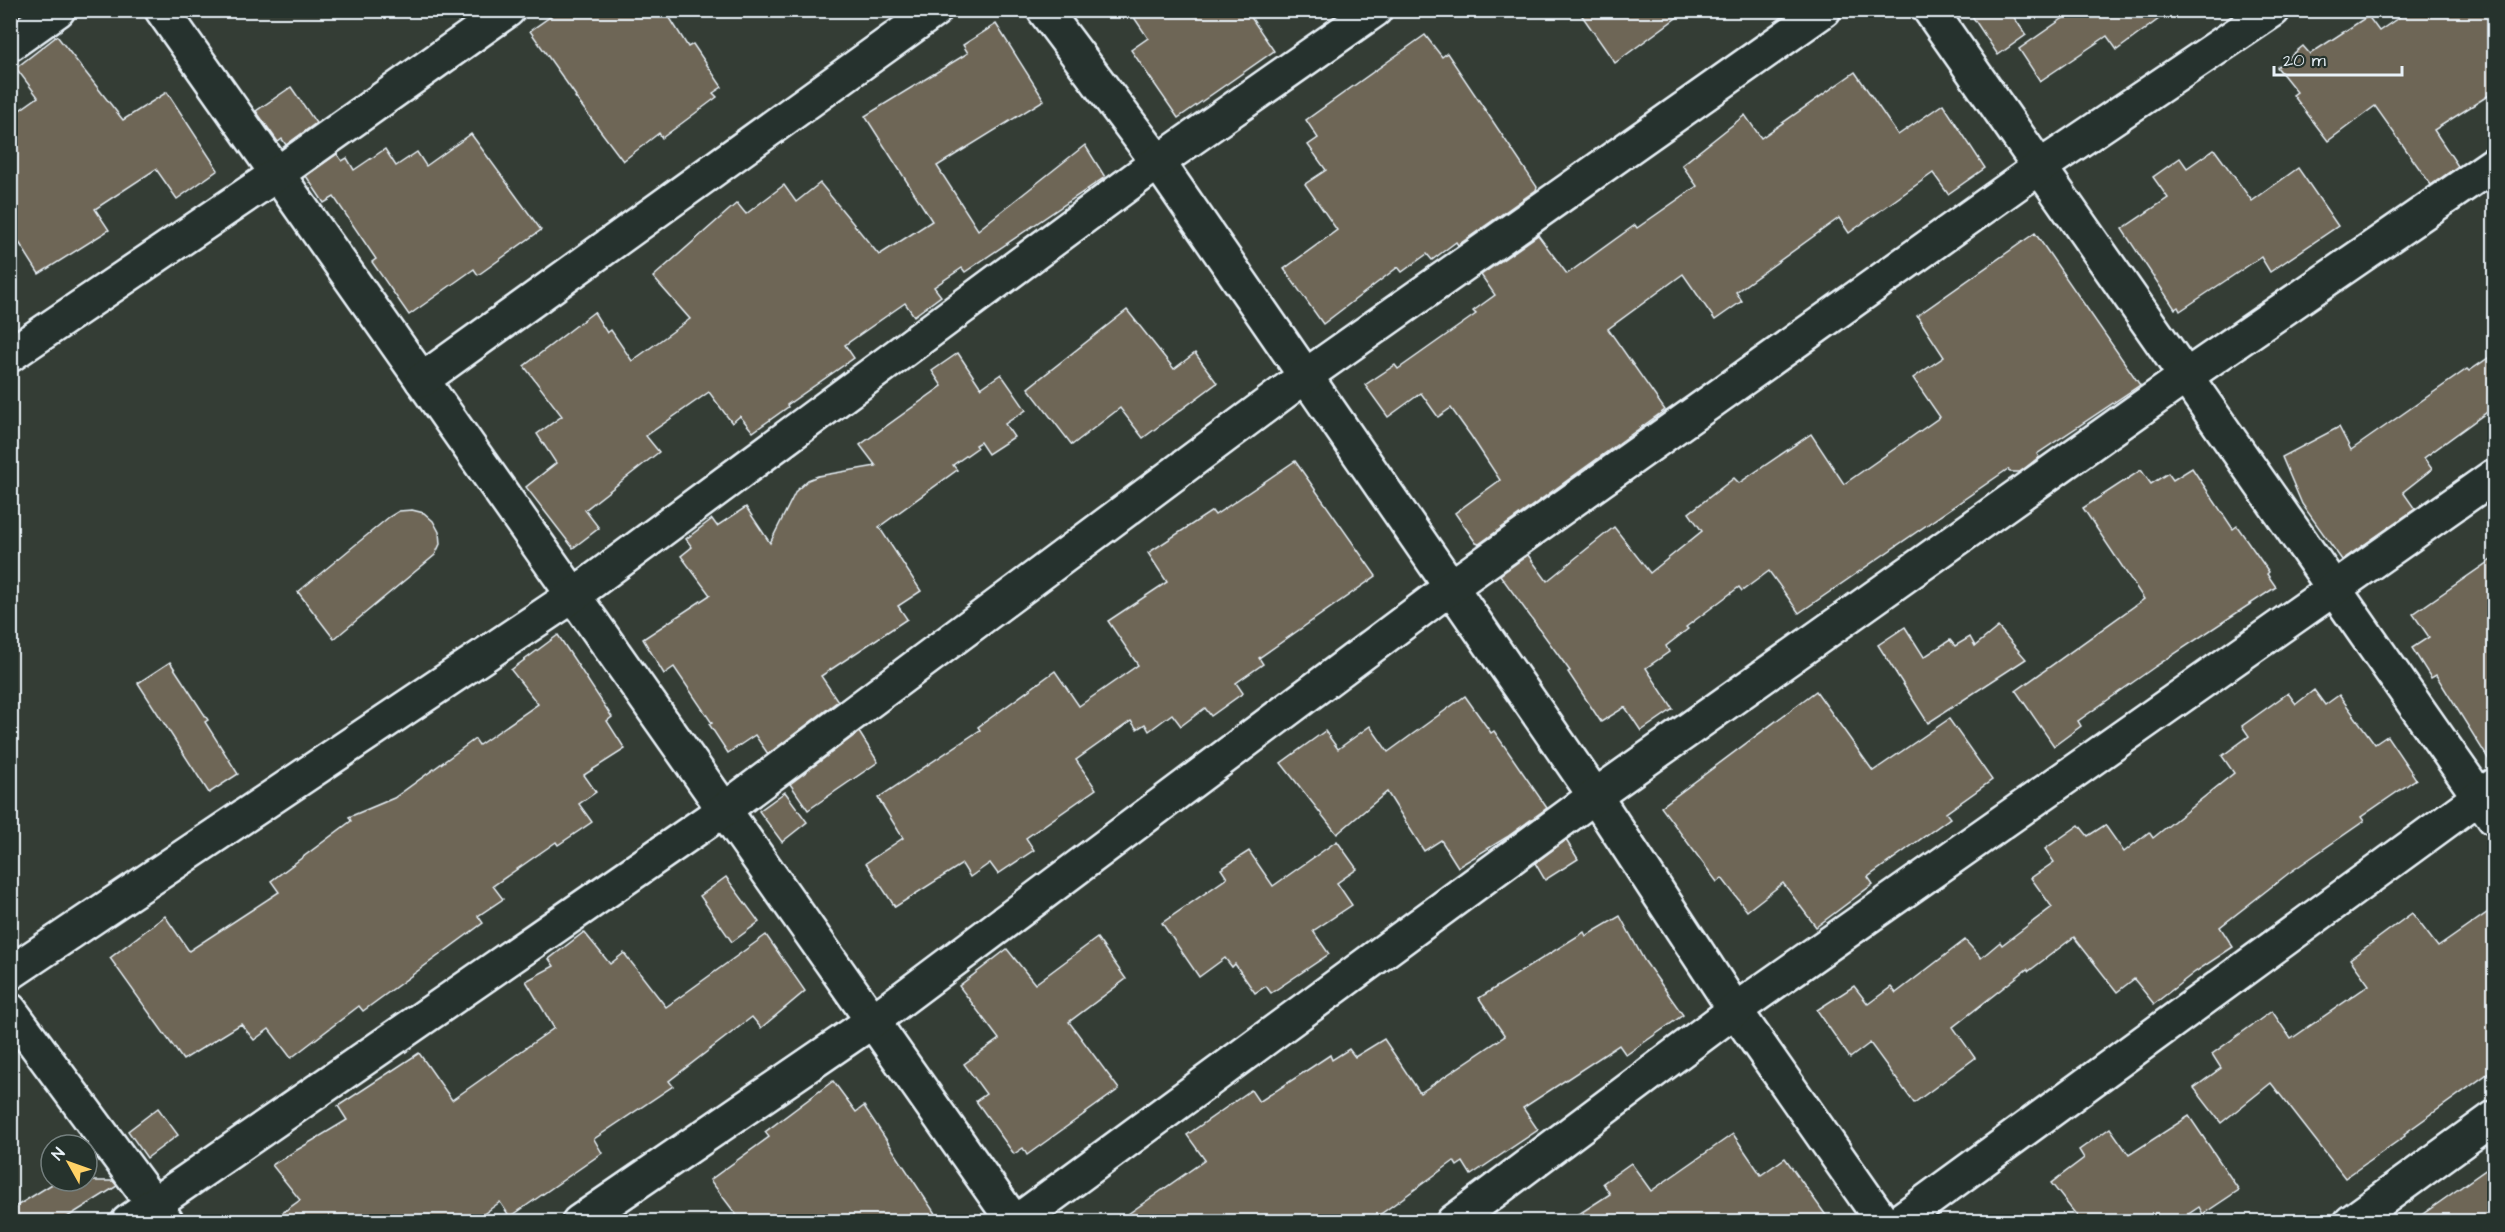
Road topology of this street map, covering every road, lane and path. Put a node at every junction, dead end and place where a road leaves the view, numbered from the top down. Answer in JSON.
{"nodes":[{"id":1,"x":58,"y":10,"type":"edge"},
{"id":2,"x":162,"y":10,"type":"edge"},
{"id":3,"x":508,"y":10,"type":"edge"},
{"id":4,"x":935,"y":10,"type":"edge"},
{"id":5,"x":1044,"y":10,"type":"edge"},
{"id":6,"x":1375,"y":10,"type":"edge"},
{"id":7,"x":1824,"y":10,"type":"edge"},
{"id":8,"x":1930,"y":10,"type":"edge"},
{"id":9,"x":2273,"y":10,"type":"edge"},
{"id":10,"x":10,"y":44,"type":"edge"},
{"id":11,"x":1158,"y":162,"type":"junction"},
{"id":12,"x":2494,"y":164,"type":"edge"},
{"id":13,"x":2040,"y":167,"type":"junction"},
{"id":14,"x":277,"y":174,"type":"junction"},
{"id":15,"x":10,"y":355,"type":"edge"},
{"id":16,"x":1304,"y":377,"type":"junction"},
{"id":17,"x":2185,"y":377,"type":"junction"},
{"id":18,"x":422,"y":380,"type":"junction"},
{"id":19,"x":2494,"y":476,"type":"edge"},
{"id":20,"x":1451,"y":587,"type":"junction"},
{"id":21,"x":2332,"y":588,"type":"junction"},
{"id":22,"x":574,"y":595,"type":"junction"},
{"id":23,"x":1595,"y":796,"type":"junction"},
{"id":24,"x":2489,"y":800,"type":"edge"},
{"id":25,"x":725,"y":809,"type":"junction"},
{"id":26,"x":10,"y":974,"type":"edge"},
{"id":27,"x":10,"y":1010,"type":"edge"},
{"id":28,"x":1735,"y":1010,"type":"junction"},
{"id":29,"x":874,"y":1020,"type":"junction"},
{"id":30,"x":2494,"y":1118,"type":"edge"},
{"id":31,"x":150,"y":1216,"type":"edge"},
{"id":32,"x":579,"y":1221,"type":"edge"},
{"id":33,"x":1015,"y":1221,"type":"edge"},
{"id":34,"x":1453,"y":1221,"type":"edge"},
{"id":35,"x":1883,"y":1221,"type":"edge"},
{"id":36,"x":1898,"y":1221,"type":"edge"},
{"id":37,"x":2351,"y":1221,"type":"edge"}],
"edges":[{"from":1,"to":10,"type":"street"},
{"from":2,"to":14,"type":"street"},
{"from":3,"to":14,"type":"street"},
{"from":4,"to":18,"type":"street"},
{"from":5,"to":11,"type":"street"},
{"from":6,"to":11,"type":"street"},
{"from":7,"to":16,"type":"street"},
{"from":8,"to":13,"type":"street"},
{"from":9,"to":13,"type":"street"},
{"from":11,"to":16,"type":"street"},
{"from":11,"to":22,"type":"street"},
{"from":12,"to":17,"type":"street"},
{"from":13,"to":17,"type":"street"},
{"from":13,"to":20,"type":"street"},
{"from":14,"to":15,"type":"street"},
{"from":14,"to":18,"type":"street"},
{"from":16,"to":20,"type":"street"},
{"from":16,"to":25,"type":"street"},
{"from":17,"to":21,"type":"street"},
{"from":17,"to":23,"type":"street"},
{"from":18,"to":22,"type":"street"},
{"from":19,"to":21,"type":"street"},
{"from":20,"to":23,"type":"street"},
{"from":20,"to":29,"type":"street"},
{"from":21,"to":24,"type":"street"},
{"from":21,"to":28,"type":"street"},
{"from":22,"to":25,"type":"street"},
{"from":22,"to":26,"type":"street"},
{"from":23,"to":28,"type":"street"},
{"from":23,"to":33,"type":"street"},
{"from":24,"to":36,"type":"street"},
{"from":25,"to":29,"type":"street"},
{"from":25,"to":31,"type":"street"},
{"from":27,"to":31,"type":"street"},
{"from":28,"to":34,"type":"street"},
{"from":28,"to":35,"type":"street"},
{"from":29,"to":32,"type":"street"},
{"from":29,"to":33,"type":"street"},
{"from":30,"to":37,"type":"street"}]}
